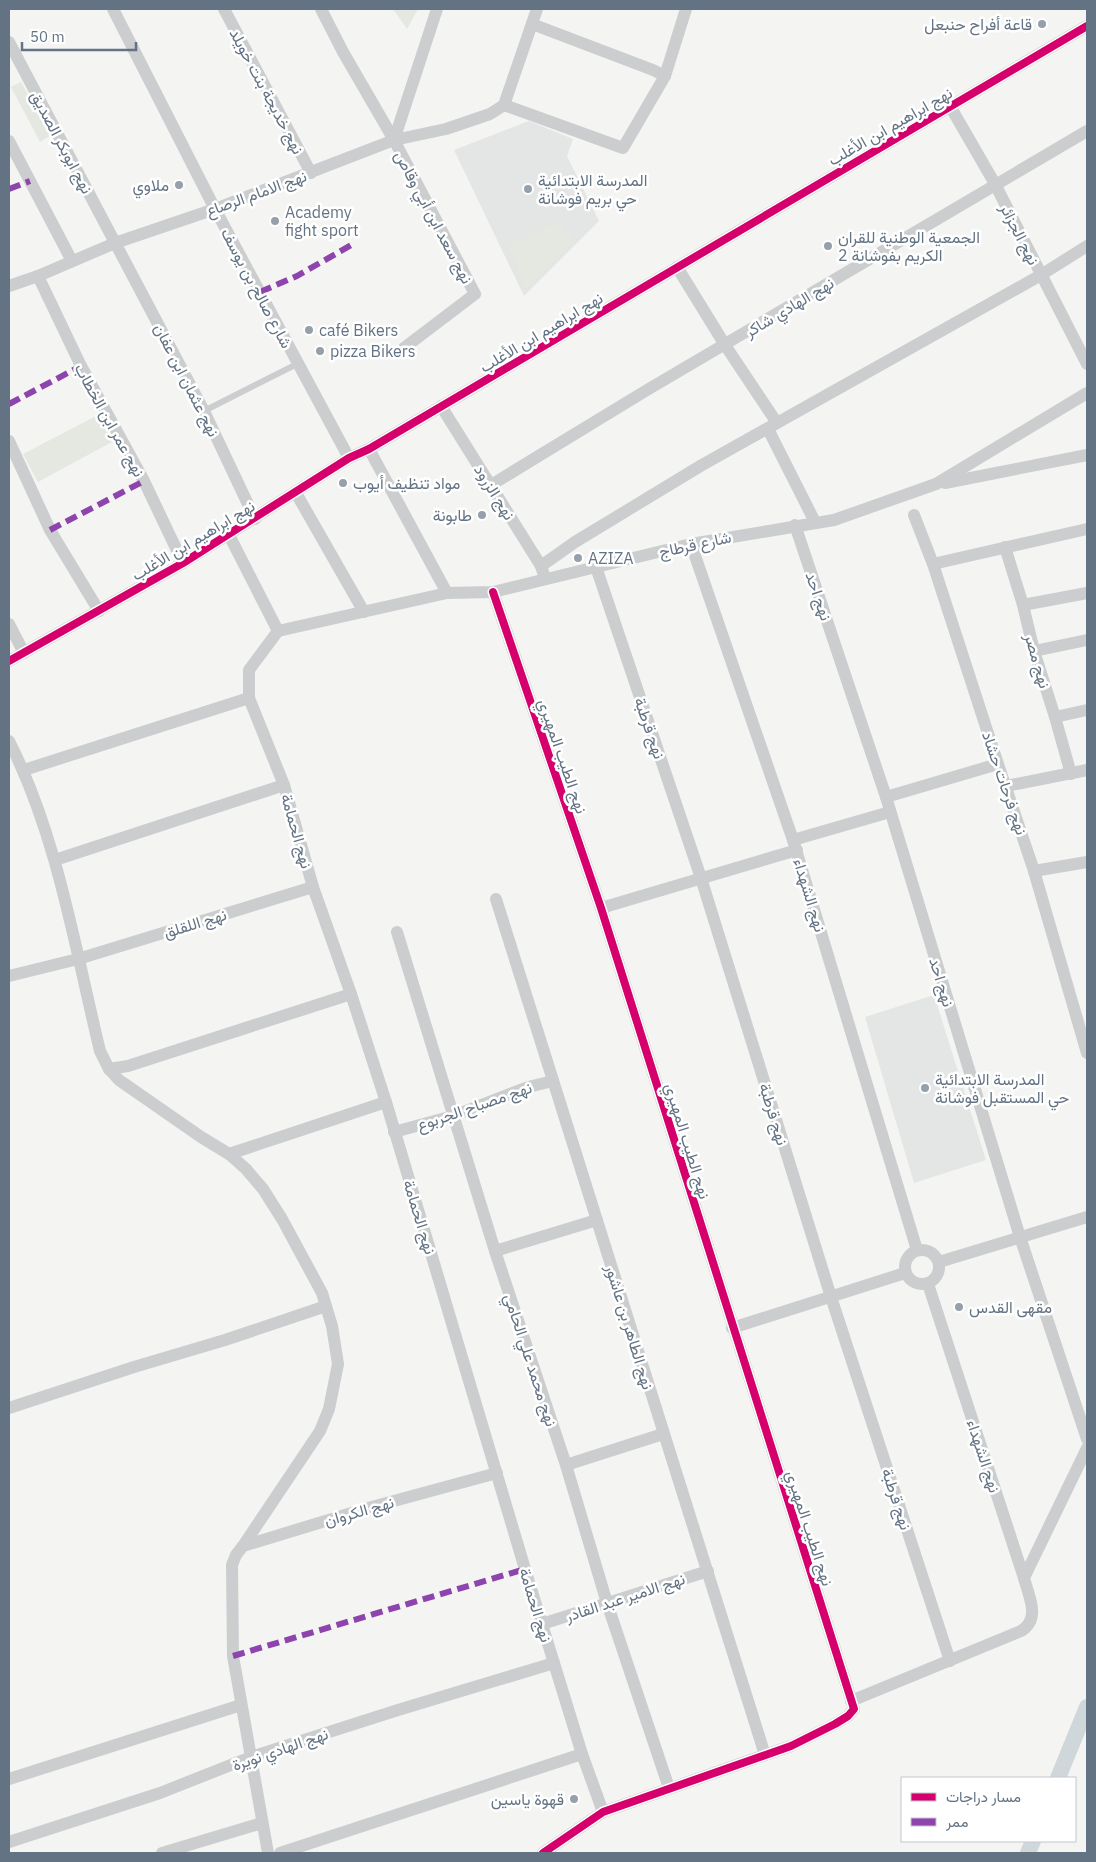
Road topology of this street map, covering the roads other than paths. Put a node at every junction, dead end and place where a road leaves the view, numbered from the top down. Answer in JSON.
{"nodes":[{"id":1,"x":113,"y":9,"type":"edge"},
{"id":2,"x":224,"y":9,"type":"edge"},
{"id":3,"x":321,"y":9,"type":"edge"},
{"id":4,"x":437,"y":9,"type":"edge"},
{"id":5,"x":537,"y":9,"type":"edge"},
{"id":6,"x":686,"y":9,"type":"edge"},
{"id":7,"x":532,"y":24,"type":"junction"},
{"id":8,"x":1087,"y":26,"type":"edge"},
{"id":9,"x":9,"y":42,"type":"edge"},
{"id":10,"x":665,"y":76,"type":"junction"},
{"id":11,"x":504,"y":105,"type":"junction"},
{"id":12,"x":950,"y":106,"type":"junction"},
{"id":13,"x":1087,"y":130,"type":"edge"},
{"id":14,"x":394,"y":140,"type":"junction"},
{"id":15,"x":9,"y":141,"type":"edge"},
{"id":16,"x":311,"y":173,"type":"junction"},
{"id":17,"x":995,"y":184,"type":"junction"},
{"id":18,"x":215,"y":209,"type":"junction"},
{"id":19,"x":115,"y":243,"type":"junction"},
{"id":20,"x":1087,"y":246,"type":"edge"},
{"id":21,"x":72,"y":261,"type":"junction"},
{"id":22,"x":676,"y":267,"type":"junction"},
{"id":23,"x":1041,"y":275,"type":"junction"},
{"id":24,"x":38,"y":276,"type":"junction"},
{"id":25,"x":9,"y":286,"type":"edge"},
{"id":26,"x":725,"y":345,"type":"junction"},
{"id":27,"x":404,"y":348,"type":"dead end"},
{"id":28,"x":297,"y":364,"type":"junction"},
{"id":29,"x":1087,"y":364,"type":"edge"},
{"id":30,"x":1087,"y":393,"type":"edge"},
{"id":31,"x":441,"y":406,"type":"junction"},
{"id":32,"x":204,"y":411,"type":"junction"},
{"id":33,"x":772,"y":426,"type":"junction"},
{"id":34,"x":9,"y":441,"type":"edge"},
{"id":35,"x":370,"y":449,"type":"junction"},
{"id":36,"x":1087,"y":455,"type":"edge"},
{"id":37,"x":349,"y":458,"type":"junction"},
{"id":38,"x":936,"y":484,"type":"junction"},
{"id":39,"x":491,"y":485,"type":"junction"},
{"id":40,"x":296,"y":493,"type":"junction"},
{"id":41,"x":914,"y":515,"type":"dead end"},
{"id":42,"x":255,"y":519,"type":"junction"},
{"id":43,"x":814,"y":522,"type":"junction"},
{"id":44,"x":795,"y":525,"type":"junction"},
{"id":45,"x":1087,"y":528,"type":"edge"},
{"id":46,"x":229,"y":535,"type":"junction"},
{"id":47,"x":691,"y":544,"type":"junction"},
{"id":48,"x":1005,"y":547,"type":"junction"},
{"id":49,"x":184,"y":563,"type":"junction"},
{"id":50,"x":934,"y":564,"type":"junction"},
{"id":51,"x":541,"y":566,"type":"junction"},
{"id":52,"x":596,"y":567,"type":"junction"},
{"id":53,"x":544,"y":579,"type":"junction"},
{"id":54,"x":493,"y":592,"type":"junction"},
{"id":55,"x":447,"y":593,"type":"junction"},
{"id":56,"x":1087,"y":593,"type":"edge"},
{"id":57,"x":1023,"y":605,"type":"junction"},
{"id":58,"x":99,"y":612,"type":"junction"},
{"id":59,"x":364,"y":612,"type":"junction"},
{"id":60,"x":9,"y":624,"type":"edge"},
{"id":61,"x":278,"y":631,"type":"junction"},
{"id":62,"x":1087,"y":640,"type":"edge"},
{"id":63,"x":1034,"y":651,"type":"junction"},
{"id":64,"x":24,"y":653,"type":"junction"},
{"id":65,"x":9,"y":661,"type":"edge"},
{"id":66,"x":249,"y":698,"type":"junction"},
{"id":67,"x":1087,"y":710,"type":"edge"},
{"id":68,"x":1055,"y":717,"type":"junction"},
{"id":69,"x":9,"y":741,"type":"edge"},
{"id":70,"x":998,"y":764,"type":"junction"},
{"id":71,"x":24,"y":770,"type":"junction"},
{"id":72,"x":1087,"y":770,"type":"edge"},
{"id":73,"x":1071,"y":774,"type":"junction"},
{"id":74,"x":284,"y":785,"type":"junction"},
{"id":75,"x":1006,"y":786,"type":"junction"},
{"id":76,"x":886,"y":797,"type":"junction"},
{"id":77,"x":890,"y":812,"type":"junction"},
{"id":78,"x":795,"y":845,"type":"junction"},
{"id":79,"x":55,"y":860,"type":"junction"},
{"id":80,"x":1087,"y":862,"type":"edge"},
{"id":81,"x":1034,"y":872,"type":"junction"},
{"id":82,"x":701,"y":878,"type":"junction"},
{"id":83,"x":313,"y":887,"type":"junction"},
{"id":84,"x":496,"y":899,"type":"dead end"},
{"id":85,"x":601,"y":908,"type":"junction"},
{"id":86,"x":397,"y":932,"type":"dead end"},
{"id":87,"x":78,"y":959,"type":"junction"},
{"id":88,"x":9,"y":976,"type":"edge"},
{"id":89,"x":351,"y":994,"type":"junction"},
{"id":90,"x":1082,"y":1017,"type":"edge"},
{"id":91,"x":1087,"y":1053,"type":"edge"},
{"id":92,"x":109,"y":1069,"type":"junction"},
{"id":93,"x":553,"y":1080,"type":"junction"},
{"id":94,"x":386,"y":1102,"type":"junction"},
{"id":95,"x":454,"y":1116,"type":"junction"},
{"id":96,"x":394,"y":1132,"type":"junction"},
{"id":97,"x":229,"y":1154,"type":"junction"},
{"id":98,"x":1087,"y":1217,"type":"edge"},
{"id":99,"x":597,"y":1220,"type":"junction"},
{"id":100,"x":1020,"y":1237,"type":"junction"},
{"id":101,"x":917,"y":1250,"type":"junction"},
{"id":102,"x":496,"y":1251,"type":"junction"},
{"id":103,"x":939,"y":1262,"type":"junction"},
{"id":104,"x":905,"y":1273,"type":"junction"},
{"id":105,"x":928,"y":1284,"type":"junction"},
{"id":106,"x":831,"y":1298,"type":"junction"},
{"id":107,"x":326,"y":1306,"type":"junction"},
{"id":108,"x":732,"y":1328,"type":"junction"},
{"id":109,"x":9,"y":1408,"type":"edge"},
{"id":110,"x":663,"y":1434,"type":"junction"},
{"id":111,"x":1087,"y":1438,"type":"edge"},
{"id":112,"x":1087,"y":1448,"type":"edge"},
{"id":113,"x":566,"y":1465,"type":"junction"},
{"id":114,"x":497,"y":1473,"type":"junction"},
{"id":115,"x":243,"y":1546,"type":"junction"},
{"id":116,"x":708,"y":1571,"type":"junction"},
{"id":117,"x":1024,"y":1578,"type":"junction"},
{"id":118,"x":607,"y":1603,"type":"junction"},
{"id":119,"x":542,"y":1624,"type":"junction"},
{"id":120,"x":950,"y":1661,"type":"junction"},
{"id":121,"x":554,"y":1663,"type":"junction"},
{"id":122,"x":851,"y":1701,"type":"junction"},
{"id":123,"x":241,"y":1706,"type":"junction"},
{"id":124,"x":582,"y":1754,"type":"junction"},
{"id":125,"x":765,"y":1755,"type":"junction"},
{"id":126,"x":251,"y":1758,"type":"junction"},
{"id":127,"x":9,"y":1779,"type":"edge"},
{"id":128,"x":669,"y":1788,"type":"junction"},
{"id":129,"x":603,"y":1812,"type":"junction"},
{"id":130,"x":262,"y":1823,"type":"junction"},
{"id":131,"x":317,"y":1841,"type":"junction"},
{"id":132,"x":9,"y":1842,"type":"edge"},
{"id":133,"x":162,"y":1853,"type":"edge"},
{"id":134,"x":268,"y":1853,"type":"edge"},
{"id":135,"x":280,"y":1853,"type":"edge"},
{"id":136,"x":322,"y":1853,"type":"edge"},
{"id":137,"x":543,"y":1853,"type":"edge"}],
"edges":[{"from":1,"to":18,"type":"street","name":"شارع صالح بن يوسف"},
{"from":2,"to":16,"type":"street","name":"نهج خديجة بنت خويلد"},
{"from":3,"to":14,"type":"street"},
{"from":4,"to":14,"type":"street"},
{"from":5,"to":7,"type":"street"},
{"from":6,"to":10,"type":"street"},
{"from":7,"to":10,"type":"street"},
{"from":7,"to":11,"type":"street"},
{"from":8,"to":12,"type":"street","name":"نهج ابراهيم ابن الأغلب"},
{"from":9,"to":19,"type":"street","name":"نهج ابوبكر الصديق"},
{"from":10,"to":11,"type":"street"},
{"from":11,"to":14,"type":"street","name":"نهج الامام الرصاع"},
{"from":12,"to":17,"type":"street","name":"نهج الجزائر"},
{"from":12,"to":22,"type":"street","name":"نهج ابراهيم ابن الأغلب"},
{"from":13,"to":17,"type":"street","name":"نهج الهادي شاكر"},
{"from":14,"to":16,"type":"street","name":"نهج الامام الرصاع"},
{"from":14,"to":27,"type":"street","name":"نهج سعد ابن أبي وقاص"},
{"from":15,"to":21,"type":"street"},
{"from":16,"to":18,"type":"street","name":"نهج الامام الرصاع"},
{"from":17,"to":23,"type":"street","name":"نهج الجزائر"},
{"from":17,"to":26,"type":"street","name":"نهج الهادي شاكر"},
{"from":18,"to":19,"type":"street","name":"نهج الامام الرصاع"},
{"from":18,"to":28,"type":"street","name":"شارع صالح بن يوسف"},
{"from":19,"to":21,"type":"street","name":"نهج الامام الرصاع"},
{"from":19,"to":32,"type":"street","name":"نهج عثمان ابن عفان"},
{"from":20,"to":23,"type":"street"},
{"from":21,"to":24,"type":"street","name":"نهج الامام الرصاع"},
{"from":22,"to":26,"type":"street"},
{"from":22,"to":31,"type":"street","name":"نهج ابراهيم ابن الأغلب"},
{"from":23,"to":29,"type":"street","name":"نهج الجزائر"},
{"from":23,"to":33,"type":"street"},
{"from":24,"to":25,"type":"street","name":"نهج الامام الرصاع"},
{"from":24,"to":49,"type":"street","name":"نهج عمر ابن الخطاب"},
{"from":26,"to":33,"type":"street"},
{"from":26,"to":39,"type":"street","name":"نهج الهادي شاكر"},
{"from":28,"to":32,"type":"lane"},
{"from":28,"to":37,"type":"street","name":"شارع صالح بن يوسف"},
{"from":30,"to":38,"type":"street","name":"شارع قرطاج"},
{"from":31,"to":35,"type":"street","name":"نهج ابراهيم ابن الأغلب"},
{"from":31,"to":39,"type":"street","name":"نهج الزرود"},
{"from":32,"to":42,"type":"street","name":"نهج عثمان ابن عفان"},
{"from":33,"to":43,"type":"street"},
{"from":33,"to":51,"type":"street"},
{"from":34,"to":58,"type":"street"},
{"from":35,"to":37,"type":"street","name":"نهج ابراهيم ابن الأغلب"},
{"from":35,"to":55,"type":"street"},
{"from":36,"to":38,"type":"street"},
{"from":37,"to":40,"type":"street","name":"نهج ابراهيم ابن الأغلب"},
{"from":38,"to":43,"type":"street","name":"شارع قرطاج"},
{"from":39,"to":51,"type":"street","name":"نهج الزرود"},
{"from":40,"to":42,"type":"street","name":"نهج ابراهيم ابن الأغلب"},
{"from":40,"to":59,"type":"street"},
{"from":41,"to":50,"type":"street","name":"نهج فرحات حشاد"},
{"from":42,"to":46,"type":"street","name":"نهج ابراهيم ابن الأغلب"},
{"from":43,"to":44,"type":"street","name":"شارع قرطاج"},
{"from":44,"to":47,"type":"street","name":"شارع قرطاج"},
{"from":44,"to":76,"type":"street","name":"نهج احد"},
{"from":45,"to":48,"type":"street"},
{"from":46,"to":49,"type":"street","name":"نهج ابراهيم ابن الأغلب"},
{"from":46,"to":61,"type":"street"},
{"from":47,"to":52,"type":"street","name":"شارع قرطاج"},
{"from":47,"to":78,"type":"street","name":"نهج الشهداء"},
{"from":48,"to":50,"type":"street"},
{"from":48,"to":57,"type":"street","name":"نهج مصر"},
{"from":49,"to":58,"type":"street","name":"نهج ابراهيم ابن الأغلب"},
{"from":50,"to":70,"type":"street","name":"نهج فرحات حشاد"},
{"from":51,"to":53,"type":"street","name":"نهج الزرود"},
{"from":52,"to":53,"type":"street","name":"شارع قرطاج"},
{"from":52,"to":82,"type":"street","name":"نهج قرطبة"},
{"from":53,"to":54,"type":"street","name":"شارع قرطاج"},
{"from":54,"to":55,"type":"street","name":"شارع قرطاج"},
{"from":54,"to":85,"type":"street","name":"نهج الطيب المهيري"},
{"from":55,"to":59,"type":"street","name":"شارع قرطاج"},
{"from":56,"to":57,"type":"street"},
{"from":57,"to":63,"type":"street","name":"نهج مصر"},
{"from":58,"to":64,"type":"street","name":"نهج ابراهيم ابن الأغلب"},
{"from":59,"to":61,"type":"street","name":"شارع قرطاج"},
{"from":60,"to":64,"type":"street"},
{"from":61,"to":66,"type":"street","name":"نهج الحمامة"},
{"from":62,"to":63,"type":"street"},
{"from":63,"to":68,"type":"street","name":"نهج مصر"},
{"from":64,"to":65,"type":"street","name":"نهج ابراهيم ابن الأغلب"},
{"from":66,"to":71,"type":"street"},
{"from":66,"to":74,"type":"street","name":"نهج الحمامة"},
{"from":67,"to":68,"type":"street"},
{"from":68,"to":73,"type":"street","name":"نهج مصر"},
{"from":69,"to":71,"type":"street"},
{"from":70,"to":75,"type":"street","name":"نهج فرحات حشاد"},
{"from":70,"to":76,"type":"street"},
{"from":71,"to":79,"type":"street"},
{"from":72,"to":73,"type":"street"},
{"from":73,"to":75,"type":"street"},
{"from":74,"to":79,"type":"street"},
{"from":74,"to":83,"type":"street","name":"نهج الحمامة"},
{"from":75,"to":81,"type":"street","name":"نهج فرحات حشاد"},
{"from":76,"to":77,"type":"street","name":"نهج احد"},
{"from":77,"to":78,"type":"street"},
{"from":77,"to":100,"type":"street","name":"نهج احد"},
{"from":78,"to":82,"type":"street"},
{"from":78,"to":101,"type":"street","name":"نهج الشهداء"},
{"from":79,"to":87,"type":"street"},
{"from":80,"to":81,"type":"street"},
{"from":81,"to":90,"type":"street","name":"نهج فرحات حشاد"},
{"from":82,"to":85,"type":"street"},
{"from":82,"to":106,"type":"street","name":"نهج قرطبة"},
{"from":83,"to":87,"type":"street","name":"نهج اللقلق"},
{"from":83,"to":89,"type":"street","name":"نهج الحمامة"},
{"from":84,"to":93,"type":"street","name":"نهج الطاهر بن عاشور"},
{"from":85,"to":108,"type":"street","name":"نهج الطيب المهيري"},
{"from":86,"to":95,"type":"street","name":"نهج محمد علي الحامي"},
{"from":87,"to":88,"type":"street","name":"نهج اللقلق"},
{"from":87,"to":92,"type":"street"},
{"from":89,"to":92,"type":"street"},
{"from":89,"to":94,"type":"street","name":"نهج الحمامة"},
{"from":90,"to":91,"type":"street","name":"نهج فرحات حشاد"},
{"from":92,"to":97,"type":"street"},
{"from":93,"to":95,"type":"street","name":"نهج مصباح الجربوع"},
{"from":93,"to":99,"type":"street","name":"نهج الطاهر بن عاشور"},
{"from":94,"to":96,"type":"street","name":"نهج الحمامة"},
{"from":94,"to":97,"type":"street"},
{"from":95,"to":96,"type":"street","name":"نهج مصباح الجربوع"},
{"from":95,"to":102,"type":"street","name":"نهج محمد علي الحامي"},
{"from":96,"to":114,"type":"street","name":"نهج الحمامة"},
{"from":97,"to":107,"type":"street"},
{"from":98,"to":100,"type":"street"},
{"from":99,"to":102,"type":"street"},
{"from":99,"to":110,"type":"street","name":"نهج الطاهر بن عاشور"},
{"from":100,"to":103,"type":"street"},
{"from":100,"to":111,"type":"street","name":"نهج احد"},
{"from":101,"to":103,"type":"street"},
{"from":101,"to":104,"type":"street"},
{"from":102,"to":113,"type":"street","name":"نهج محمد علي الحامي"},
{"from":103,"to":105,"type":"street"},
{"from":104,"to":105,"type":"street"},
{"from":104,"to":106,"type":"street"},
{"from":105,"to":117,"type":"street","name":"نهج الشهداء"},
{"from":106,"to":108,"type":"street"},
{"from":106,"to":120,"type":"street","name":"نهج قرطبة"},
{"from":107,"to":109,"type":"street"},
{"from":107,"to":115,"type":"street"},
{"from":108,"to":122,"type":"street","name":"نهج الطيب المهيري"},
{"from":110,"to":113,"type":"street"},
{"from":110,"to":116,"type":"street","name":"نهج الطاهر بن عاشور"},
{"from":112,"to":117,"type":"street"},
{"from":113,"to":118,"type":"street","name":"نهج محمد علي الحامي"},
{"from":114,"to":115,"type":"street","name":"نهج الكروان"},
{"from":114,"to":119,"type":"street","name":"نهج الحمامة"},
{"from":115,"to":123,"type":"street"},
{"from":116,"to":118,"type":"street","name":"نهج الامير عبد القادر"},
{"from":116,"to":125,"type":"street","name":"نهج الطاهر بن عاشور"},
{"from":117,"to":120,"type":"street","name":"نهج الشهداء"},
{"from":118,"to":119,"type":"street","name":"نهج الامير عبد القادر"},
{"from":118,"to":128,"type":"street","name":"نهج محمد علي الحامي"},
{"from":119,"to":121,"type":"street","name":"نهج الحمامة"},
{"from":120,"to":122,"type":"street"},
{"from":121,"to":124,"type":"street","name":"نهج الحمامة"},
{"from":121,"to":126,"type":"street","name":"نهج الهادي نويرة"},
{"from":122,"to":125,"type":"street"},
{"from":123,"to":126,"type":"street"},
{"from":123,"to":127,"type":"street"},
{"from":124,"to":129,"type":"street","name":"نهج الحمامة"},
{"from":124,"to":131,"type":"street"},
{"from":125,"to":128,"type":"street"},
{"from":126,"to":130,"type":"street"},
{"from":126,"to":132,"type":"street","name":"نهج الهادي نويرة"},
{"from":128,"to":129,"type":"street"},
{"from":129,"to":137,"type":"street"},
{"from":130,"to":133,"type":"street"},
{"from":130,"to":134,"type":"street"},
{"from":131,"to":135,"type":"street"},
{"from":131,"to":136,"type":"street"}]}
